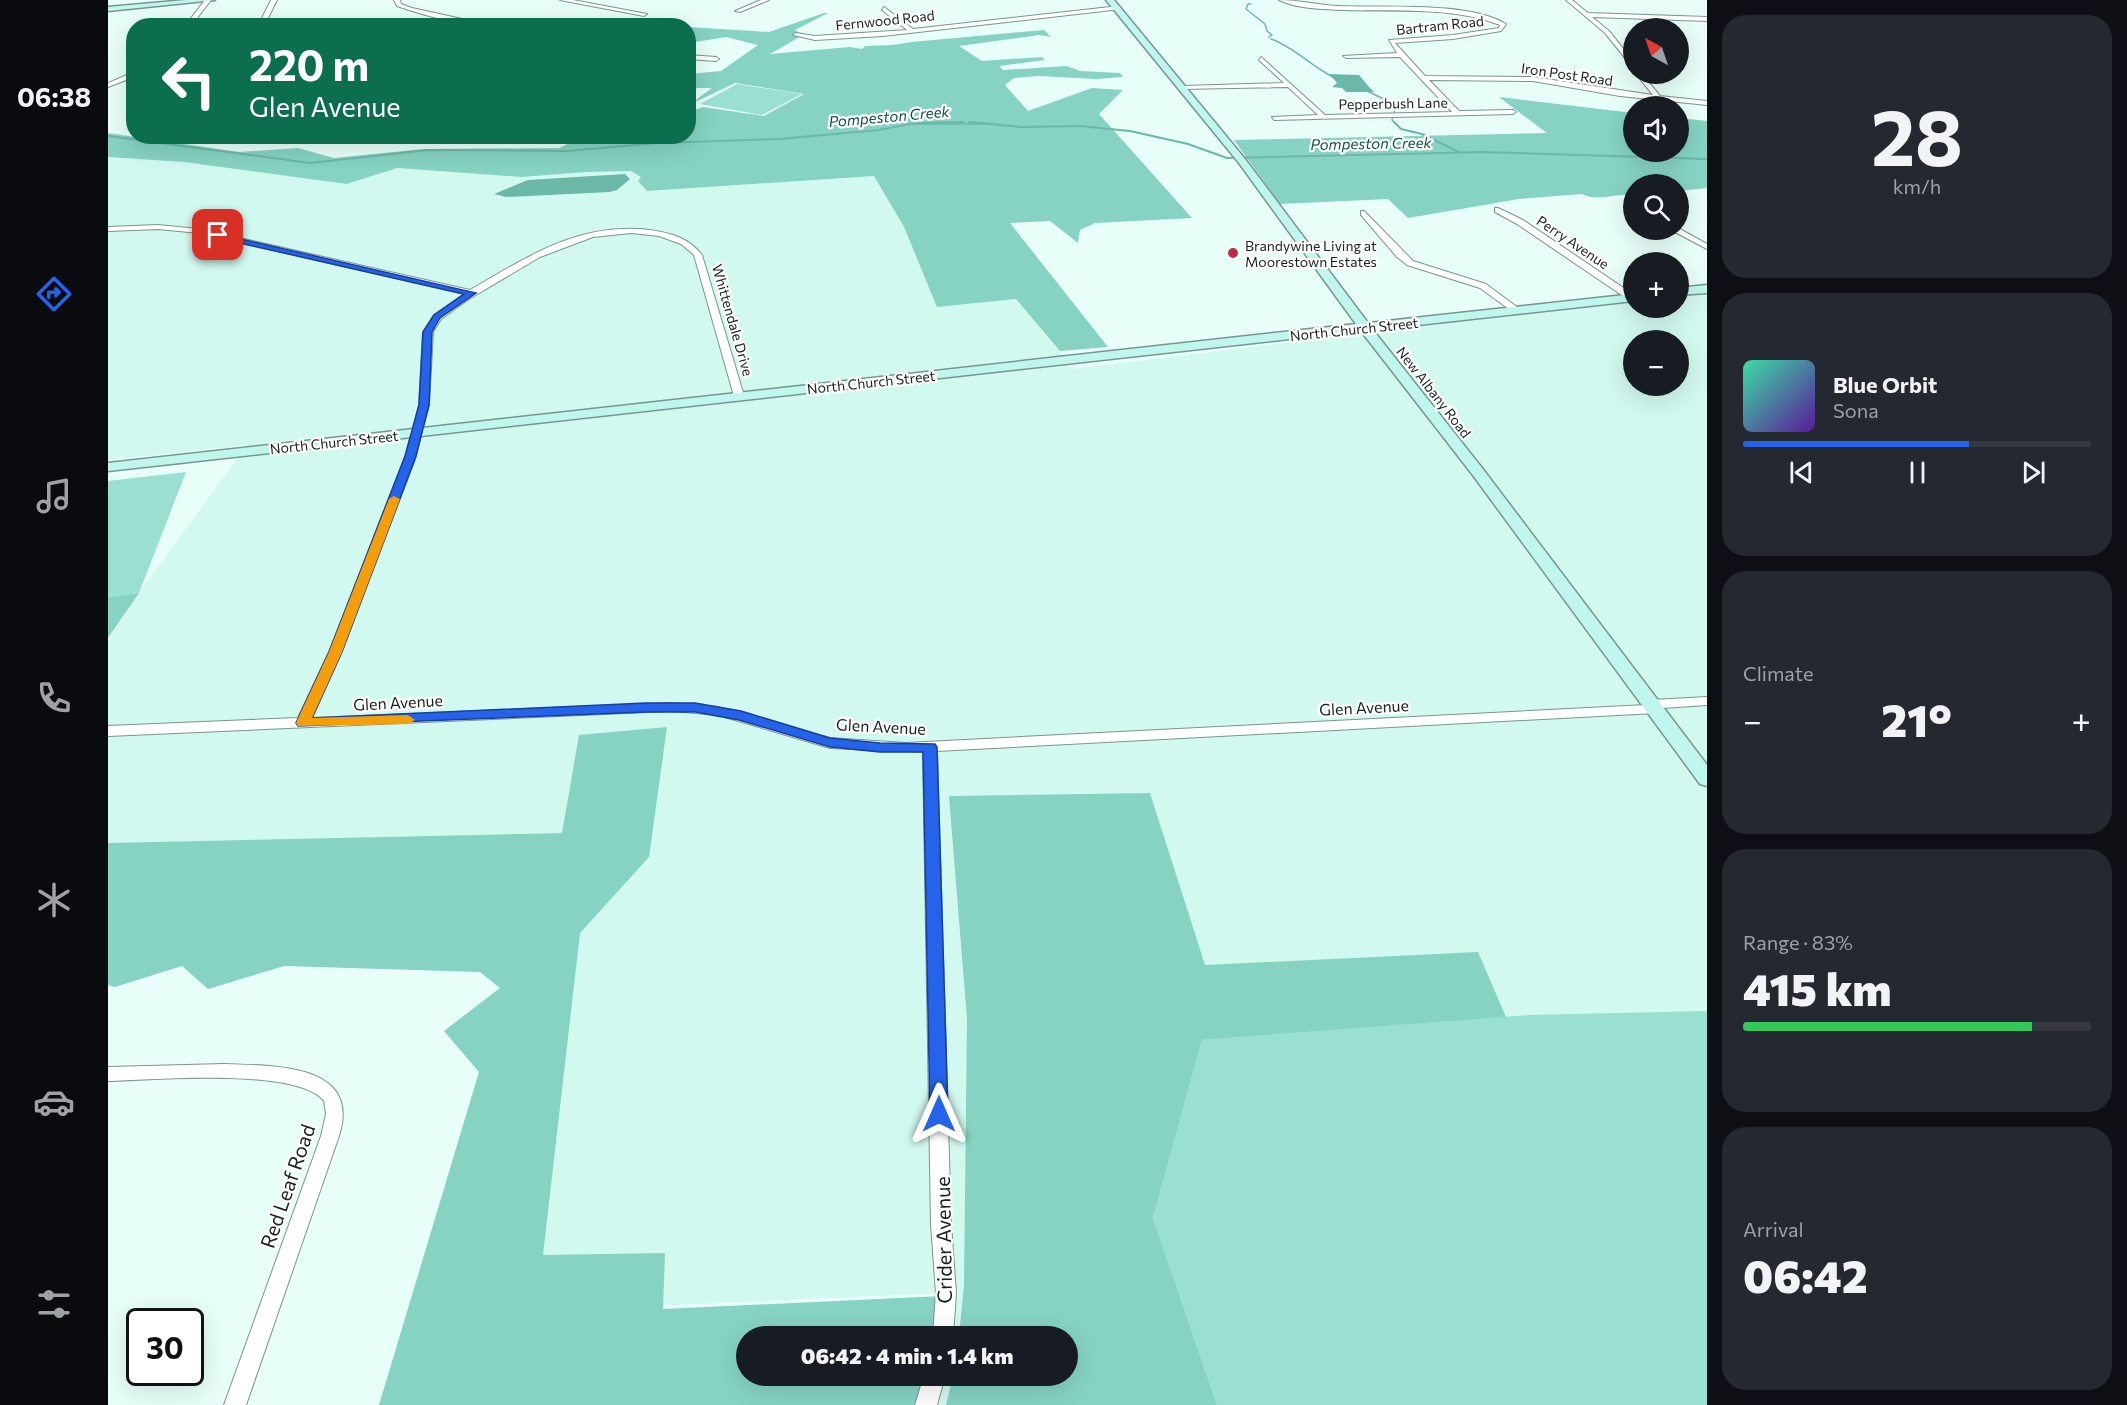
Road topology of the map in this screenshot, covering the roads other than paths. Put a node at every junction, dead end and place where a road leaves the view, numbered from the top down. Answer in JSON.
{"nodes":[{"id":1,"x":210,"y":0,"type":"edge"},
{"id":2,"x":274,"y":0,"type":"edge"},
{"id":3,"x":397,"y":0,"type":"edge"},
{"id":4,"x":563,"y":0,"type":"edge"},
{"id":5,"x":766,"y":0,"type":"edge"},
{"id":6,"x":1282,"y":0,"type":"edge"},
{"id":7,"x":1569,"y":0,"type":"edge"},
{"id":8,"x":572,"y":1,"type":"edge"},
{"id":9,"x":1114,"y":4,"type":"edge"},
{"id":10,"x":108,"y":9,"type":"edge"},
{"id":11,"x":884,"y":9,"type":"dead end"},
{"id":12,"x":738,"y":11,"type":"dead end"},
{"id":13,"x":644,"y":14,"type":"dead end"},
{"id":14,"x":1588,"y":15,"type":"junction"},
{"id":15,"x":195,"y":18,"type":"edge"},
{"id":16,"x":264,"y":18,"type":"edge"},
{"id":17,"x":453,"y":18,"type":"edge"},
{"id":18,"x":1707,"y":19,"type":"edge"},
{"id":19,"x":911,"y":30,"type":"junction"},
{"id":20,"x":796,"y":35,"type":"dead end"},
{"id":21,"x":1623,"y":53,"type":"edge"},
{"id":22,"x":1400,"y":55,"type":"junction"},
{"id":23,"x":1346,"y":56,"type":"dead end"},
{"id":24,"x":696,"y":58,"type":"edge"},
{"id":25,"x":716,"y":59,"type":"dead end"},
{"id":26,"x":1261,"y":59,"type":"dead end"},
{"id":27,"x":126,"y":77,"type":"edge"},
{"id":28,"x":1424,"y":78,"type":"junction"},
{"id":29,"x":1647,"y":84,"type":"edge"},
{"id":30,"x":108,"y":85,"type":"edge"},
{"id":31,"x":1290,"y":85,"type":"junction"},
{"id":32,"x":1183,"y":88,"type":"junction"},
{"id":33,"x":1645,"y":96,"type":"edge"},
{"id":34,"x":1656,"y":96,"type":"edge"},
{"id":35,"x":1689,"y":101,"type":"edge"},
{"id":36,"x":1707,"y":103,"type":"edge"},
{"id":37,"x":1513,"y":112,"type":"dead end"},
{"id":38,"x":1457,"y":113,"type":"junction"},
{"id":39,"x":1323,"y":116,"type":"junction"},
{"id":40,"x":1274,"y":118,"type":"dead end"},
{"id":41,"x":1498,"y":210,"type":"dead end"},
{"id":42,"x":1365,"y":213,"type":"dead end"},
{"id":43,"x":108,"y":229,"type":"edge"},
{"id":44,"x":1689,"y":236,"type":"edge"},
{"id":45,"x":1707,"y":247,"type":"edge"},
{"id":46,"x":1707,"y":289,"type":"edge"},
{"id":47,"x":1623,"y":291,"type":"edge"},
{"id":48,"x":1689,"y":291,"type":"edge"},
{"id":49,"x":471,"y":293,"type":"junction"},
{"id":50,"x":1623,"y":299,"type":"edge"},
{"id":51,"x":1516,"y":310,"type":"junction"},
{"id":52,"x":1365,"y":327,"type":"junction"},
{"id":53,"x":739,"y":396,"type":"junction"},
{"id":54,"x":418,"y":432,"type":"junction"},
{"id":55,"x":108,"y":467,"type":"edge"},
{"id":56,"x":1707,"y":701,"type":"edge"},
{"id":57,"x":1654,"y":706,"type":"junction"},
{"id":58,"x":303,"y":723,"type":"junction"},
{"id":59,"x":108,"y":732,"type":"edge"},
{"id":60,"x":930,"y":747,"type":"junction"},
{"id":61,"x":1707,"y":779,"type":"edge"},
{"id":62,"x":108,"y":1074,"type":"edge"},
{"id":63,"x":944,"y":1326,"type":"edge"},
{"id":64,"x":932,"y":1386,"type":"edge"},
{"id":65,"x":235,"y":1405,"type":"edge"},
{"id":66,"x":926,"y":1405,"type":"edge"}],
"edges":[{"from":1,"to":10,"type":"main road"},
{"from":1,"to":15,"type":"street"},
{"from":2,"to":16,"type":"street"},
{"from":3,"to":17,"type":"street"},
{"from":4,"to":8,"type":"street"},
{"from":5,"to":12,"type":"street"},
{"from":6,"to":22,"type":"street","name":"Bartram Road"},
{"from":7,"to":14,"type":"street"},
{"from":8,"to":13,"type":"street"},
{"from":9,"to":19,"type":"street","name":"Fernwood Road"},
{"from":9,"to":32,"type":"main road","name":"New Albany Road"},
{"from":11,"to":19,"type":"street"},
{"from":14,"to":18,"type":"street"},
{"from":14,"to":21,"type":"street"},
{"from":19,"to":20,"type":"street","name":"Fernwood Road"},
{"from":22,"to":23,"type":"street"},
{"from":22,"to":28,"type":"street","name":"Bartram Road"},
{"from":24,"to":25,"type":"street"},
{"from":26,"to":31,"type":"street"},
{"from":27,"to":30,"type":"street"},
{"from":28,"to":33,"type":"street","name":"Iron Post Road"},
{"from":28,"to":38,"type":"street","name":"Bartram Road"},
{"from":29,"to":34,"type":"street"},
{"from":31,"to":32,"type":"street"},
{"from":31,"to":39,"type":"street"},
{"from":32,"to":52,"type":"main road","name":"New Albany Road"},
{"from":35,"to":36,"type":"street","name":"Iron Post Road"},
{"from":37,"to":38,"type":"street","name":"Pepperbush Lane"},
{"from":38,"to":39,"type":"street","name":"Pepperbush Lane"},
{"from":39,"to":40,"type":"street","name":"Pepperbush Lane"},
{"from":41,"to":47,"type":"street","name":"Perry Avenue"},
{"from":42,"to":51,"type":"street"},
{"from":43,"to":49,"type":"street"},
{"from":44,"to":45,"type":"street"},
{"from":46,"to":48,"type":"main road"},
{"from":49,"to":53,"type":"street","name":"Whittendale Drive"},
{"from":49,"to":54,"type":"street","name":"Whittendale Drive"},
{"from":50,"to":51,"type":"main road","name":"North Church Street"},
{"from":51,"to":52,"type":"main road","name":"North Church Street"},
{"from":52,"to":53,"type":"main road","name":"North Church Street"},
{"from":52,"to":57,"type":"main road","name":"New Albany Road"},
{"from":53,"to":54,"type":"main road","name":"North Church Street"},
{"from":54,"to":55,"type":"main road","name":"North Church Street"},
{"from":54,"to":58,"type":"street","name":"Whittendale Drive"},
{"from":56,"to":57,"type":"street","name":"Glen Avenue"},
{"from":57,"to":60,"type":"street","name":"Glen Avenue"},
{"from":57,"to":61,"type":"main road","name":"New Albany Road"},
{"from":58,"to":59,"type":"street","name":"Glen Avenue"},
{"from":58,"to":60,"type":"street","name":"Glen Avenue"},
{"from":60,"to":63,"type":"street","name":"Crider Avenue"},
{"from":62,"to":65,"type":"street","name":"Red Leaf Road"},
{"from":64,"to":66,"type":"street"}]}
